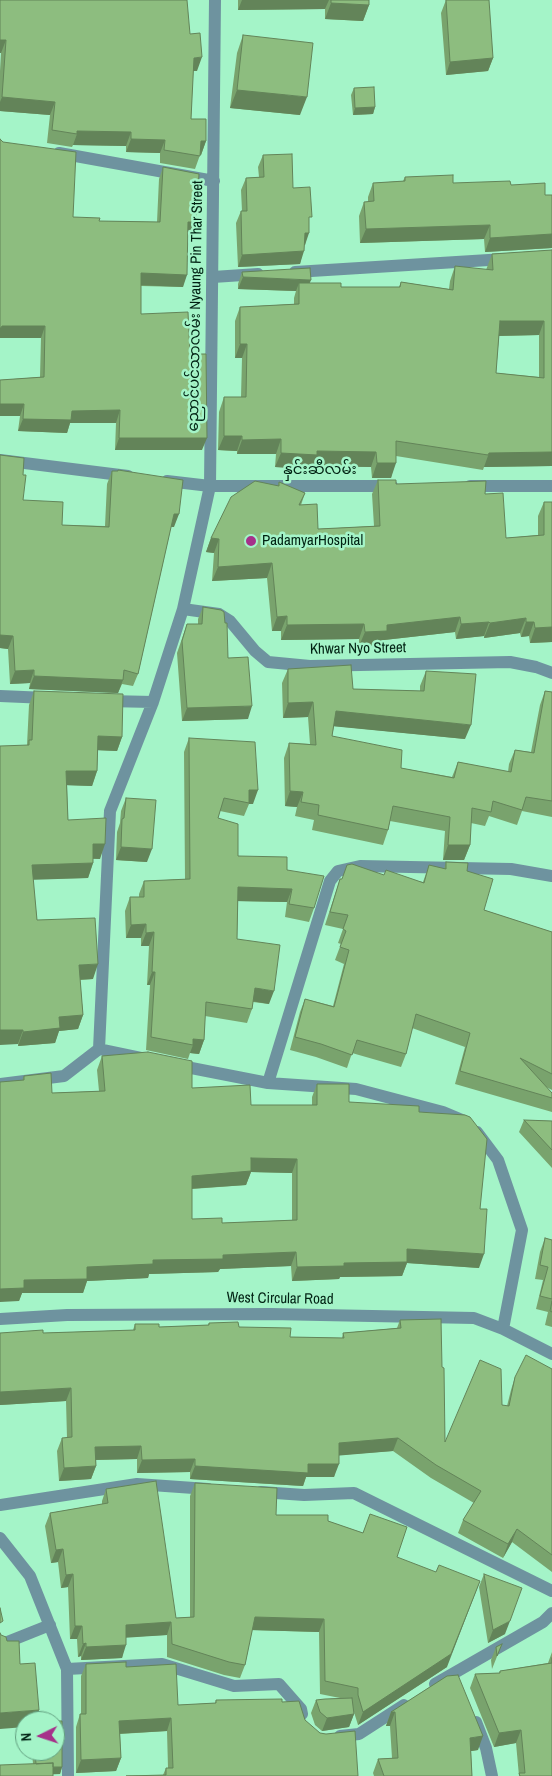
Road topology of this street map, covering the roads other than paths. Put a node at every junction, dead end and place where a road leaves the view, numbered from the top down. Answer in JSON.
{"nodes":[{"id":1,"x":215,"y":0,"type":"edge"},
{"id":2,"x":44,"y":151,"type":"edge"},
{"id":3,"x":214,"y":181,"type":"junction"},
{"id":4,"x":522,"y":258,"type":"edge"},
{"id":5,"x":213,"y":276,"type":"junction"},
{"id":6,"x":0,"y":460,"type":"edge"},
{"id":7,"x":210,"y":486,"type":"junction"},
{"id":8,"x":406,"y":486,"type":"edge"},
{"id":9,"x":454,"y":486,"type":"edge"},
{"id":10,"x":552,"y":486,"type":"edge"},
{"id":11,"x":183,"y":609,"type":"junction"},
{"id":12,"x":552,"y":673,"type":"edge"},
{"id":13,"x":0,"y":696,"type":"edge"},
{"id":14,"x":57,"y":698,"type":"edge"},
{"id":15,"x":96,"y":700,"type":"edge"},
{"id":16,"x":153,"y":702,"type":"junction"},
{"id":17,"x":552,"y":876,"type":"edge"},
{"id":18,"x":99,"y":1049,"type":"junction"},
{"id":19,"x":268,"y":1083,"type":"junction"},
{"id":20,"x":0,"y":1084,"type":"edge"},
{"id":21,"x":0,"y":1319,"type":"edge"},
{"id":22,"x":504,"y":1329,"type":"junction"},
{"id":23,"x":552,"y":1354,"type":"edge"},
{"id":24,"x":225,"y":1490,"type":"edge"},
{"id":25,"x":245,"y":1491,"type":"edge"},
{"id":26,"x":0,"y":1505,"type":"edge"},
{"id":27,"x":0,"y":1538,"type":"edge"},
{"id":28,"x":552,"y":1591,"type":"edge"},
{"id":29,"x":552,"y":1613,"type":"edge"},
{"id":30,"x":50,"y":1625,"type":"junction"},
{"id":31,"x":0,"y":1645,"type":"edge"},
{"id":32,"x":67,"y":1668,"type":"junction"},
{"id":33,"x":472,"y":1714,"type":"edge"},
{"id":34,"x":305,"y":1723,"type":"edge"},
{"id":35,"x":330,"y":1737,"type":"edge"},
{"id":36,"x":68,"y":1776,"type":"edge"},
{"id":37,"x":492,"y":1776,"type":"edge"}],
"edges":[{"from":1,"to":3,"type":"street","name":"ညောင်ပင်သာလမ်း Nyaung Pin Thar Street"},
{"from":2,"to":3,"type":"street"},
{"from":3,"to":5,"type":"street","name":"ညောင်ပင်သာလမ်း Nyaung Pin Thar Street"},
{"from":4,"to":5,"type":"street"},
{"from":5,"to":7,"type":"street","name":"ညောင်ပင်သာလမ်း Nyaung Pin Thar Street"},
{"from":6,"to":7,"type":"street","name":"နှင်းဆီလမ်း"},
{"from":7,"to":8,"type":"street","name":"နှင်းဆီလမ်း"},
{"from":7,"to":11,"type":"street","name":"ညောင်ပင်သာလမ်း Nyaung Pin Thar Street"},
{"from":9,"to":10,"type":"street"},
{"from":11,"to":12,"type":"street","name":"Khwar Nyo Street"},
{"from":11,"to":16,"type":"street","name":"ညောင်ပင်သာလမ်း Nyaung Pin Thar Street"},
{"from":13,"to":14,"type":"street"},
{"from":15,"to":16,"type":"street"},
{"from":16,"to":18,"type":"street","name":"ညောင်ပင်သာလမ်း Nyaung Pin Thar Street"},
{"from":17,"to":19,"type":"street"},
{"from":18,"to":19,"type":"street"},
{"from":18,"to":20,"type":"street"},
{"from":19,"to":22,"type":"street"},
{"from":21,"to":22,"type":"street","name":"West Circular Road"},
{"from":22,"to":23,"type":"street","name":"West Circular Road"},
{"from":24,"to":26,"type":"street"},
{"from":25,"to":28,"type":"street"},
{"from":27,"to":30,"type":"street"},
{"from":29,"to":35,"type":"street"},
{"from":30,"to":31,"type":"street"},
{"from":30,"to":32,"type":"street"},
{"from":32,"to":34,"type":"street"},
{"from":32,"to":36,"type":"street"},
{"from":33,"to":37,"type":"street"}]}
